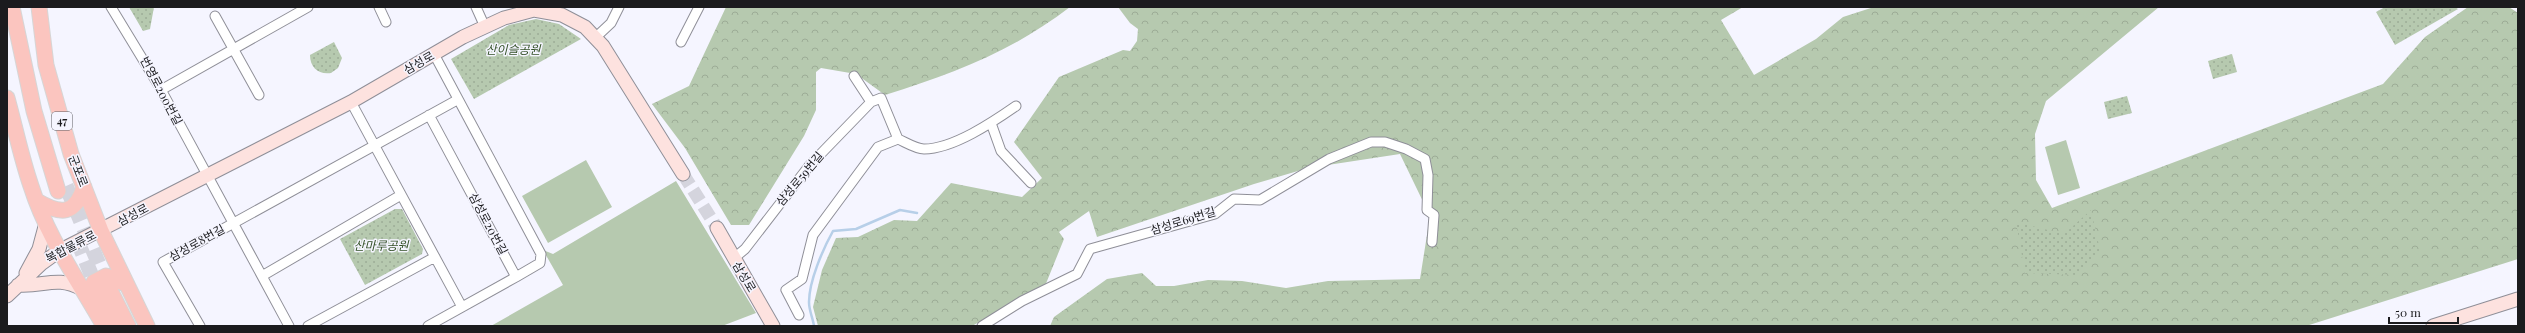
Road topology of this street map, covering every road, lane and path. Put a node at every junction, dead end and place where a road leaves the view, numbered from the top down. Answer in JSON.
{"nodes":[{"id":1,"x":12,"y":7,"type":"edge"},
{"id":2,"x":21,"y":7,"type":"edge"},
{"id":3,"x":39,"y":7,"type":"edge"},
{"id":4,"x":111,"y":7,"type":"edge"},
{"id":5,"x":308,"y":7,"type":"edge"},
{"id":6,"x":378,"y":7,"type":"edge"},
{"id":7,"x":476,"y":7,"type":"edge"},
{"id":8,"x":619,"y":7,"type":"edge"},
{"id":9,"x":699,"y":7,"type":"edge"},
{"id":10,"x":215,"y":16,"type":"dead end"},
{"id":11,"x":386,"y":22,"type":"dead end"},
{"id":12,"x":485,"y":26,"type":"junction"},
{"id":13,"x":595,"y":38,"type":"junction"},
{"id":14,"x":682,"y":42,"type":"dead end"},
{"id":15,"x":233,"y":50,"type":"junction"},
{"id":16,"x":434,"y":54,"type":"junction"},
{"id":17,"x":854,"y":76,"type":"dead end"},
{"id":18,"x":161,"y":90,"type":"junction"},
{"id":19,"x":259,"y":95,"type":"dead end"},
{"id":20,"x":7,"y":98,"type":"edge"},
{"id":21,"x":457,"y":100,"type":"junction"},
{"id":22,"x":351,"y":102,"type":"junction"},
{"id":23,"x":871,"y":102,"type":"junction"},
{"id":24,"x":1016,"y":106,"type":"dead end"},
{"id":25,"x":429,"y":115,"type":"junction"},
{"id":26,"x":991,"y":123,"type":"junction"},
{"id":27,"x":898,"y":139,"type":"junction"},
{"id":28,"x":374,"y":145,"type":"junction"},
{"id":29,"x":683,"y":174,"type":"tunnel mouth"},
{"id":30,"x":208,"y":176,"type":"junction"},
{"id":31,"x":1031,"y":184,"type":"dead end"},
{"id":32,"x":84,"y":187,"type":"junction"},
{"id":33,"x":401,"y":195,"type":"junction"},
{"id":34,"x":37,"y":201,"type":"junction"},
{"id":35,"x":46,"y":223,"type":"junction"},
{"id":36,"x":233,"y":223,"type":"junction"},
{"id":37,"x":717,"y":228,"type":"tunnel mouth"},
{"id":38,"x":101,"y":231,"type":"junction"},
{"id":39,"x":1432,"y":242,"type":"dead end"},
{"id":40,"x":59,"y":252,"type":"junction"},
{"id":41,"x":435,"y":257,"type":"junction"},
{"id":42,"x":733,"y":259,"type":"junction"},
{"id":43,"x":262,"y":276,"type":"junction"},
{"id":44,"x":516,"y":277,"type":"junction"},
{"id":45,"x":21,"y":283,"type":"junction"},
{"id":46,"x":126,"y":284,"type":"junction"},
{"id":47,"x":94,"y":291,"type":"junction"},
{"id":48,"x":7,"y":296,"type":"edge"},
{"id":49,"x":2518,"y":300,"type":"edge"},
{"id":50,"x":462,"y":307,"type":"junction"},
{"id":51,"x":799,"y":315,"type":"dead end"},
{"id":52,"x":104,"y":326,"type":"edge"},
{"id":53,"x":117,"y":326,"type":"edge"},
{"id":54,"x":128,"y":326,"type":"edge"},
{"id":55,"x":147,"y":326,"type":"edge"},
{"id":56,"x":200,"y":326,"type":"edge"},
{"id":57,"x":289,"y":326,"type":"edge"},
{"id":58,"x":308,"y":326,"type":"edge"},
{"id":59,"x":428,"y":326,"type":"edge"},
{"id":60,"x":773,"y":326,"type":"edge"},
{"id":61,"x":982,"y":326,"type":"edge"},
{"id":62,"x":2433,"y":326,"type":"edge"}],
"edges":[{"from":1,"to":2,"type":"main road","name":"군포로","number":"47"},
{"from":3,"to":32,"type":"main road","name":"군포로","number":"47"},
{"from":4,"to":18,"type":"street","name":"번영로200번길"},
{"from":5,"to":15,"type":"street"},
{"from":6,"to":11,"type":"street"},
{"from":7,"to":12,"type":"street"},
{"from":8,"to":13,"type":"street"},
{"from":9,"to":14,"type":"street"},
{"from":10,"to":15,"type":"street"},
{"from":12,"to":13,"type":"street","name":"삼성로"},
{"from":12,"to":16,"type":"street","name":"삼성로"},
{"from":13,"to":29,"type":"street","name":"삼성로"},
{"from":15,"to":18,"type":"street"},
{"from":15,"to":19,"type":"street"},
{"from":16,"to":21,"type":"street"},
{"from":16,"to":22,"type":"street","name":"삼성로"},
{"from":17,"to":23,"type":"street"},
{"from":18,"to":30,"type":"street","name":"번영로200번길"},
{"from":20,"to":34,"type":"main road"},
{"from":21,"to":25,"type":"street"},
{"from":21,"to":44,"type":"street"},
{"from":22,"to":28,"type":"street"},
{"from":22,"to":30,"type":"street","name":"삼성로"},
{"from":23,"to":27,"type":"street","name":"삼성로59번길"},
{"from":23,"to":42,"type":"street","name":"삼성로59번길"},
{"from":24,"to":26,"type":"street"},
{"from":25,"to":28,"type":"street"},
{"from":25,"to":44,"type":"street","name":"삼성로20번길"},
{"from":26,"to":27,"type":"street"},
{"from":26,"to":31,"type":"street"},
{"from":27,"to":51,"type":"street"},
{"from":28,"to":33,"type":"street"},
{"from":28,"to":36,"type":"street"},
{"from":30,"to":36,"type":"street","name":"삼성로8번길"},
{"from":30,"to":38,"type":"street","name":"삼성로"},
{"from":32,"to":34,"type":"main road"},
{"from":32,"to":38,"type":"main road","name":"군포로","number":"47"},
{"from":33,"to":41,"type":"street"},
{"from":33,"to":43,"type":"street"},
{"from":34,"to":35,"type":"main road"},
{"from":35,"to":40,"type":"main road"},
{"from":35,"to":45,"type":"street"},
{"from":36,"to":43,"type":"street","name":"삼성로8번길"},
{"from":36,"to":56,"type":"street","name":"삼성로8번길"},
{"from":37,"to":42,"type":"street","name":"삼성로"},
{"from":38,"to":40,"type":"street","name":"복합물류로"},
{"from":38,"to":46,"type":"main road","name":"군포로","number":"47"},
{"from":39,"to":61,"type":"street","name":"삼성로69번길"},
{"from":40,"to":45,"type":"street","name":"복합물류로"},
{"from":40,"to":47,"type":"main road"},
{"from":41,"to":50,"type":"street"},
{"from":41,"to":58,"type":"street"},
{"from":42,"to":60,"type":"street","name":"삼성로"},
{"from":43,"to":57,"type":"street","name":"삼성로8번길"},
{"from":44,"to":50,"type":"street"},
{"from":45,"to":47,"type":"street"},
{"from":45,"to":48,"type":"street","name":"복합물류로"},
{"from":46,"to":47,"type":"main road"},
{"from":46,"to":55,"type":"main road","name":"군포로","number":"47"},
{"from":47,"to":52,"type":"main road"},
{"from":47,"to":53,"type":"main road"},
{"from":47,"to":54,"type":"main road"},
{"from":49,"to":62,"type":"street"},
{"from":50,"to":59,"type":"street"}]}
